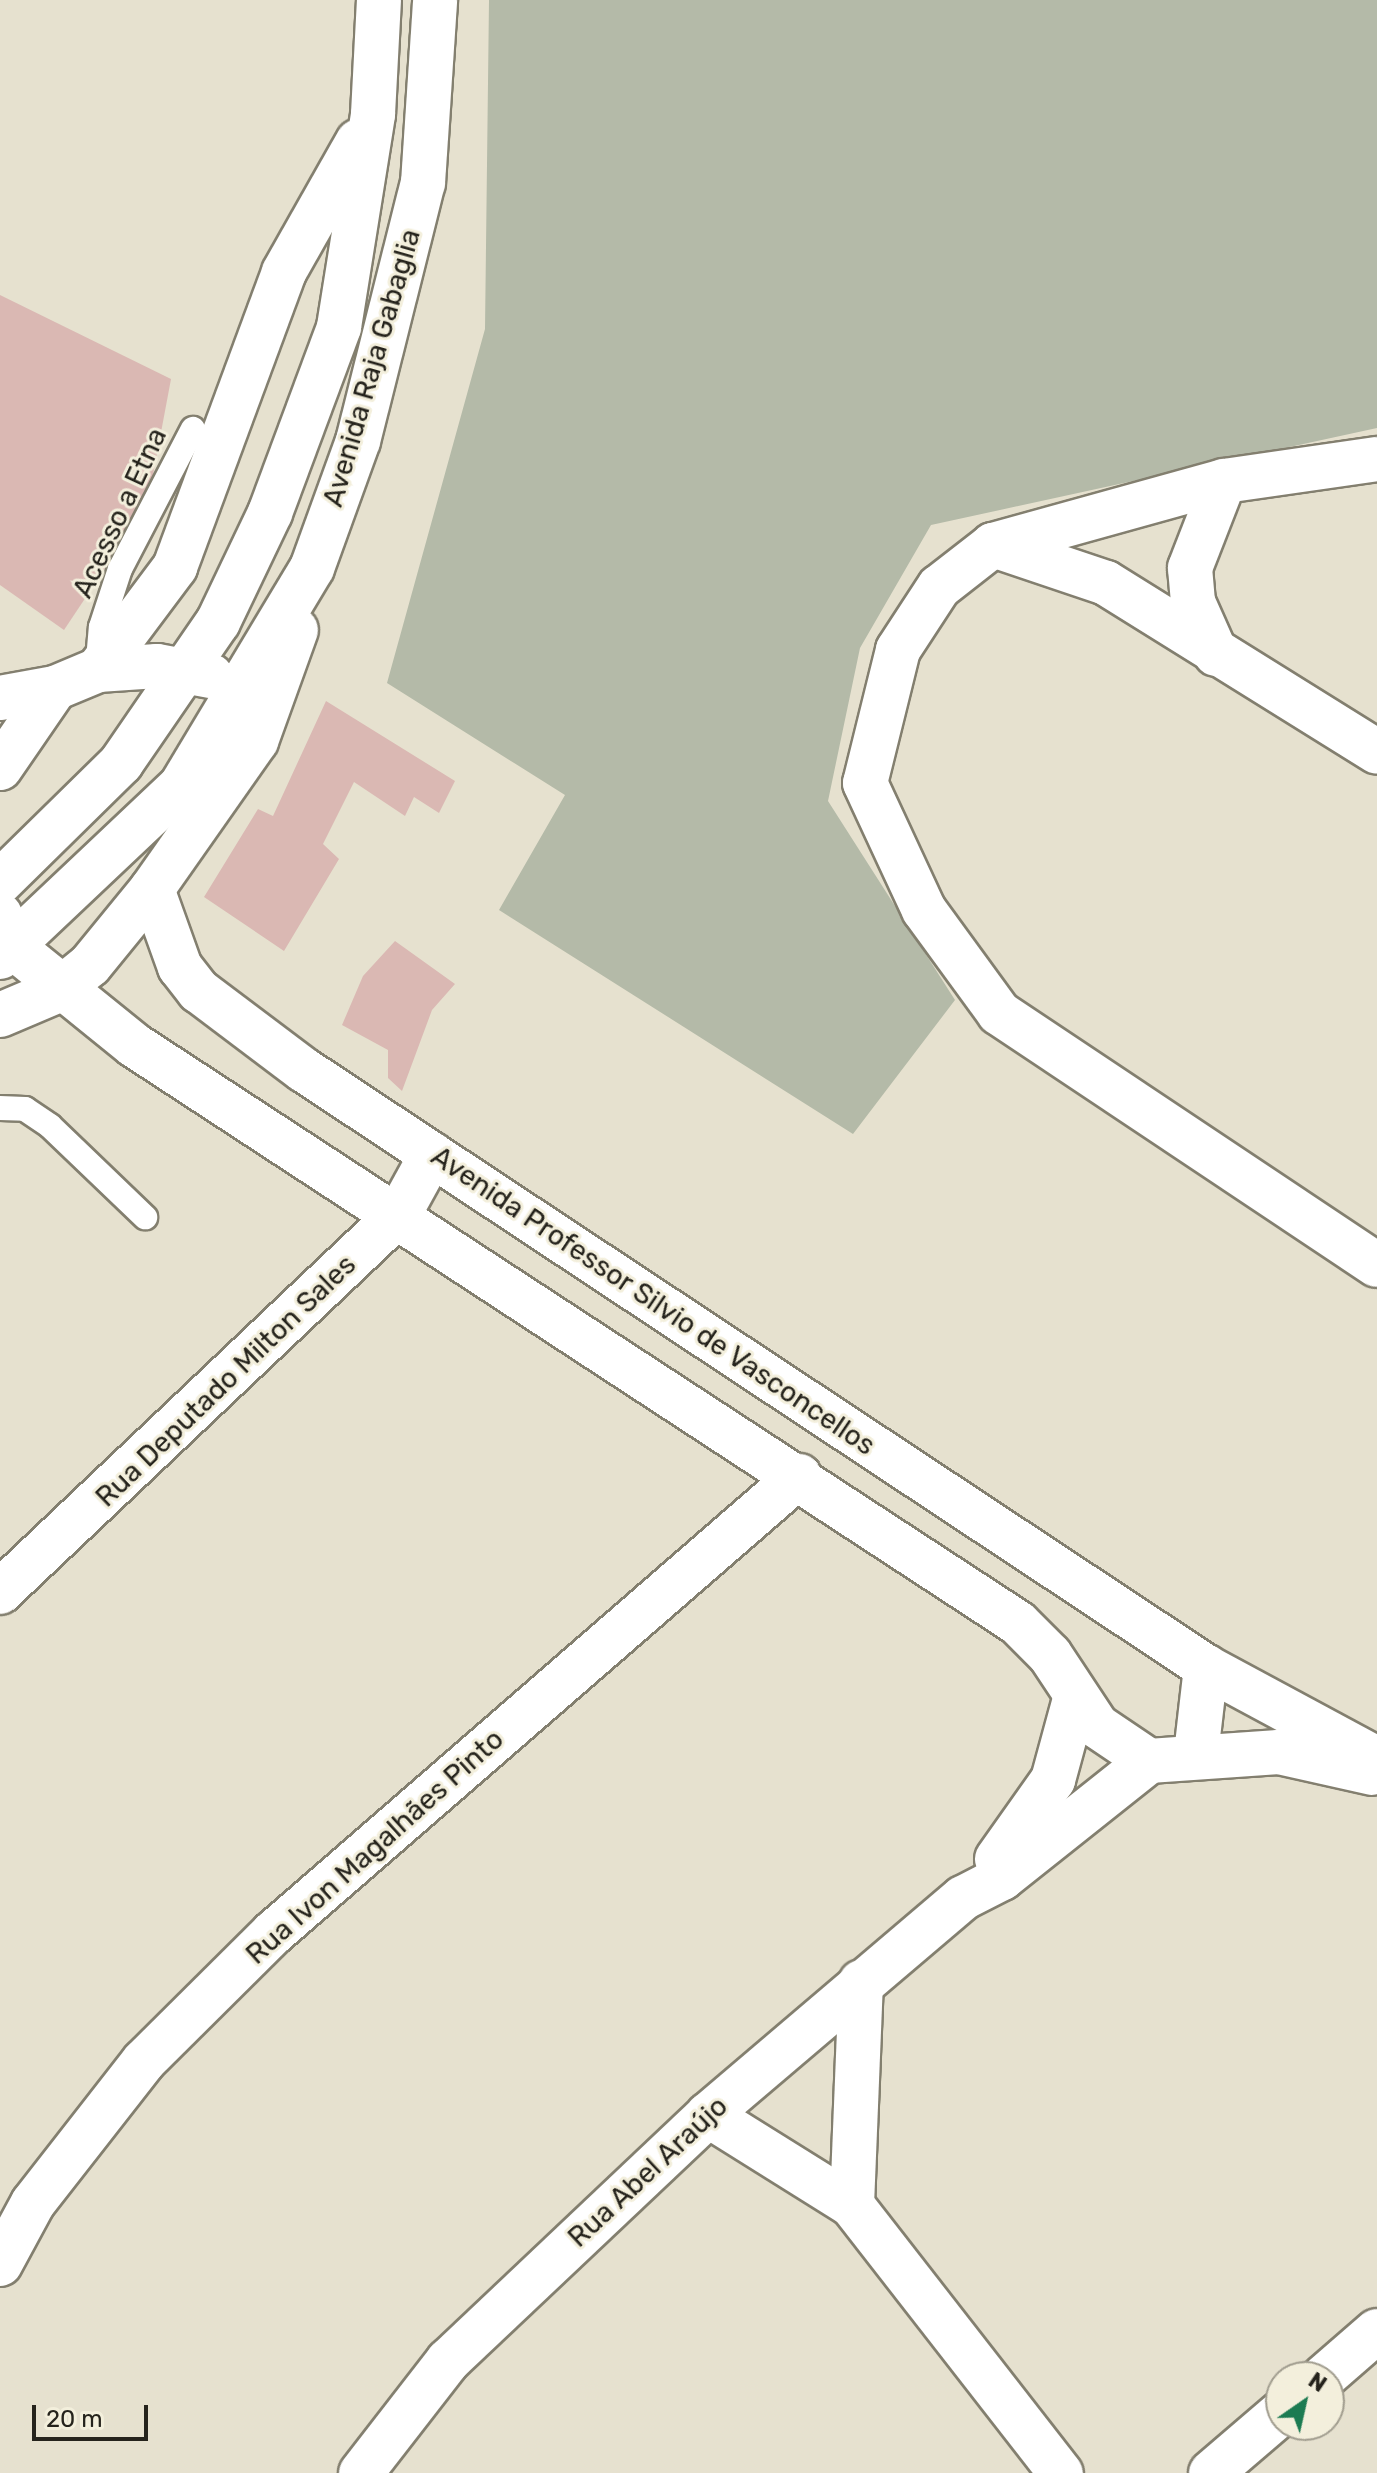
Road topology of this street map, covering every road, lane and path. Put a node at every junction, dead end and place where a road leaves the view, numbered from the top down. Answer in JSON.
{"nodes":[{"id":1,"x":379,"y":0,"type":"edge"},
{"id":2,"x":435,"y":0,"type":"edge"},
{"id":3,"x":373,"y":114,"type":"junction"},
{"id":4,"x":1377,"y":459,"type":"edge"},
{"id":5,"x":1224,"y":481,"type":"junction"},
{"id":6,"x":993,"y":545,"type":"junction"},
{"id":7,"x":312,"y":568,"type":"junction"},
{"id":8,"x":1216,"y":654,"type":"junction"},
{"id":9,"x":98,"y":670,"type":"junction"},
{"id":10,"x":188,"y":671,"type":"junction"},
{"id":11,"x":55,"y":688,"type":"junction"},
{"id":12,"x":242,"y":692,"type":"junction"},
{"id":13,"x":0,"y":698,"type":"edge"},
{"id":14,"x":256,"y":741,"type":"junction"},
{"id":15,"x":1377,"y":752,"type":"edge"},
{"id":16,"x":0,"y":768,"type":"edge"},
{"id":17,"x":0,"y":882,"type":"edge"},
{"id":18,"x":152,"y":889,"type":"junction"},
{"id":19,"x":4,"y":940,"type":"edge"},
{"id":20,"x":59,"y":990,"type":"junction"},
{"id":21,"x":0,"y":1015,"type":"edge"},
{"id":22,"x":0,"y":1108,"type":"edge"},
{"id":23,"x":432,"y":1154,"type":"junction"},
{"id":24,"x":399,"y":1214,"type":"junction"},
{"id":25,"x":145,"y":1217,"type":"dead end"},
{"id":26,"x":1377,"y":1265,"type":"edge"},
{"id":27,"x":799,"y":1476,"type":"junction"},
{"id":28,"x":0,"y":1592,"type":"edge"},
{"id":29,"x":1206,"y":1667,"type":"junction"},
{"id":30,"x":1075,"y":1699,"type":"junction"},
{"id":31,"x":1196,"y":1754,"type":"junction"},
{"id":32,"x":1377,"y":1759,"type":"edge"},
{"id":33,"x":1149,"y":1761,"type":"junction"},
{"id":34,"x":1377,"y":1774,"type":"edge"},
{"id":35,"x":963,"y":1898,"type":"junction"},
{"id":36,"x":861,"y":1982,"type":"junction"},
{"id":37,"x":708,"y":2115,"type":"junction"},
{"id":38,"x":852,"y":2205,"type":"junction"},
{"id":39,"x":0,"y":2264,"type":"edge"},
{"id":40,"x":1377,"y":2331,"type":"edge"},
{"id":41,"x":1342,"y":2361,"type":"edge"},
{"id":42,"x":1265,"y":2427,"type":"edge"},
{"id":43,"x":361,"y":2473,"type":"edge"},
{"id":44,"x":1061,"y":2473,"type":"edge"},
{"id":45,"x":1211,"y":2473,"type":"edge"}],
"edges":[{"from":1,"to":3,"type":"street","name":"Avenida Raja Gabaglia"},
{"from":2,"to":7,"type":"street","name":"Avenida Raja Gabaglia"},
{"from":3,"to":9,"type":"street"},
{"from":3,"to":10,"type":"street","name":"Avenida Raja Gabaglia"},
{"from":4,"to":5,"type":"street"},
{"from":5,"to":6,"type":"street"},
{"from":5,"to":8,"type":"street"},
{"from":6,"to":8,"type":"street"},
{"from":6,"to":26,"type":"street"},
{"from":7,"to":12,"type":"street","name":"Avenida Raja Gabaglia"},
{"from":7,"to":14,"type":"street"},
{"from":8,"to":15,"type":"street"},
{"from":9,"to":10,"type":"street"},
{"from":9,"to":11,"type":"street"},
{"from":10,"to":12,"type":"street"},
{"from":10,"to":17,"type":"street","name":"Avenida Raja Gabaglia"},
{"from":11,"to":13,"type":"street"},
{"from":11,"to":16,"type":"street"},
{"from":12,"to":14,"type":"street"},
{"from":12,"to":19,"type":"street","name":"Avenida Raja Gabaglia"},
{"from":14,"to":18,"type":"street"},
{"from":18,"to":20,"type":"street"},
{"from":18,"to":23,"type":"street","name":"Avenida Professor Silvio de Vasconcellos"},
{"from":19,"to":20,"type":"street"},
{"from":20,"to":21,"type":"street"},
{"from":20,"to":24,"type":"street"},
{"from":22,"to":25,"type":"lane"},
{"from":23,"to":24,"type":"street","name":"Rua Deputado Milton Sales"},
{"from":23,"to":29,"type":"street","name":"Avenida Professor Silvio de Vasconcellos"},
{"from":24,"to":27,"type":"street"},
{"from":24,"to":28,"type":"street","name":"Rua Deputado Milton Sales"},
{"from":27,"to":30,"type":"street"},
{"from":27,"to":39,"type":"street","name":"Rua Ivon Magalhães Pinto"},
{"from":29,"to":31,"type":"street"},
{"from":29,"to":32,"type":"street","name":"Avenida Professor Silvio de Vasconcellos"},
{"from":30,"to":33,"type":"street"},
{"from":30,"to":35,"type":"street","name":"Rua Abel Araújo"},
{"from":31,"to":33,"type":"street"},
{"from":31,"to":34,"type":"street"},
{"from":33,"to":35,"type":"street","name":"Rua Abel Araújo"},
{"from":35,"to":36,"type":"street","name":"Rua Abel Araújo"},
{"from":36,"to":37,"type":"street","name":"Rua Abel Araújo"},
{"from":36,"to":38,"type":"street"},
{"from":37,"to":38,"type":"street"},
{"from":37,"to":43,"type":"street","name":"Rua Abel Araújo"},
{"from":38,"to":44,"type":"street"},
{"from":40,"to":41,"type":"street"},
{"from":42,"to":45,"type":"street"}]}
